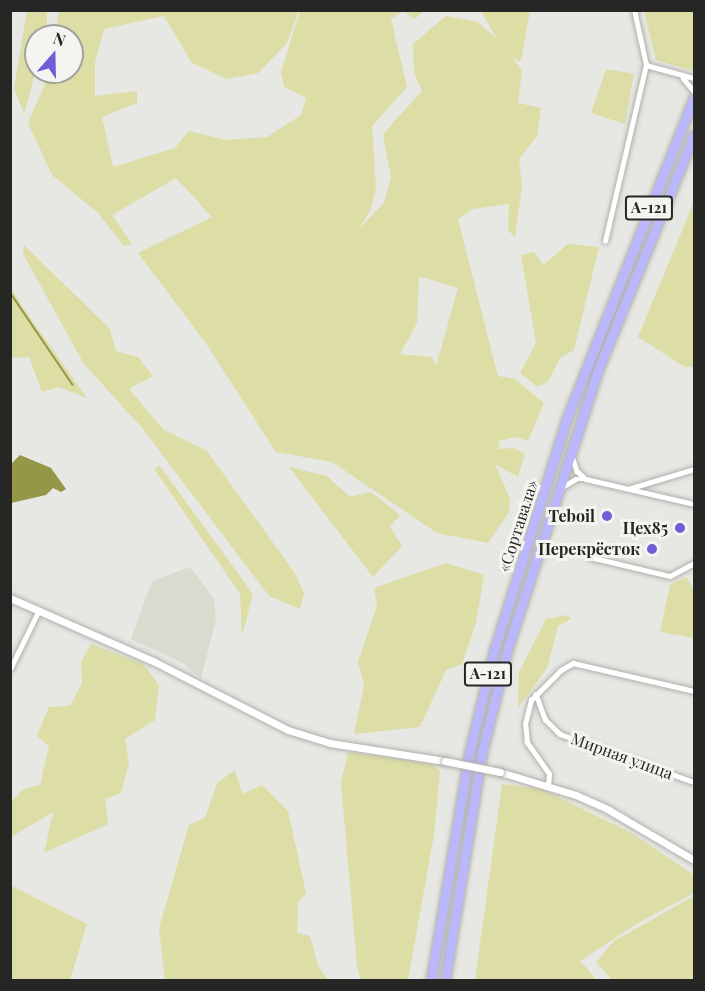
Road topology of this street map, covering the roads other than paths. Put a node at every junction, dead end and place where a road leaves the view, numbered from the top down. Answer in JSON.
{"nodes":[{"id":1,"x":634,"y":10,"type":"edge"},
{"id":2,"x":646,"y":65,"type":"junction"},
{"id":3,"x":683,"y":78,"type":"junction"},
{"id":4,"x":694,"y":78,"type":"edge"},
{"id":5,"x":694,"y":91,"type":"edge"},
{"id":6,"x":694,"y":98,"type":"edge"},
{"id":7,"x":694,"y":135,"type":"edge"},
{"id":8,"x":605,"y":241,"type":"dead end"},
{"id":9,"x":575,"y":437,"type":"junction"},
{"id":10,"x":694,"y":469,"type":"edge"},
{"id":11,"x":585,"y":479,"type":"junction"},
{"id":12,"x":630,"y":488,"type":"junction"},
{"id":13,"x":694,"y":504,"type":"edge"},
{"id":14,"x":552,"y":505,"type":"junction"},
{"id":15,"x":590,"y":557,"type":"dead end"},
{"id":16,"x":694,"y":563,"type":"edge"},
{"id":17,"x":10,"y":598,"type":"edge"},
{"id":18,"x":38,"y":612,"type":"junction"},
{"id":19,"x":10,"y":669,"type":"edge"},
{"id":20,"x":694,"y":691,"type":"edge"},
{"id":21,"x":536,"y":694,"type":"junction"},
{"id":22,"x":694,"y":782,"type":"edge"},
{"id":23,"x":548,"y":786,"type":"junction"},
{"id":24,"x":694,"y":860,"type":"edge"},
{"id":25,"x":431,"y":981,"type":"edge"},
{"id":26,"x":445,"y":981,"type":"edge"}],
"edges":[{"from":1,"to":2,"type":"street"},
{"from":2,"to":3,"type":"street"},
{"from":2,"to":8,"type":"street"},
{"from":3,"to":4,"type":"street"},
{"from":3,"to":5,"type":"street"},
{"from":6,"to":25,"type":"highway","name":"«Сортавала»","number":"А-121"},
{"from":7,"to":9,"type":"highway","name":"«Сортавала»","number":"А-121"},
{"from":9,"to":11,"type":"street"},
{"from":9,"to":14,"type":"highway","name":"«Сортавала»","number":"А-121"},
{"from":10,"to":12,"type":"street"},
{"from":11,"to":12,"type":"street"},
{"from":11,"to":14,"type":"street"},
{"from":12,"to":13,"type":"street"},
{"from":14,"to":26,"type":"highway","name":"«Сортавала»","number":"А-121"},
{"from":15,"to":16,"type":"street"},
{"from":17,"to":18,"type":"street"},
{"from":18,"to":19,"type":"street"},
{"from":18,"to":23,"type":"street","bridge":true},
{"from":20,"to":21,"type":"street"},
{"from":21,"to":22,"type":"street","name":"Мирная улица"},
{"from":21,"to":23,"type":"street"},
{"from":23,"to":24,"type":"street"}]}
